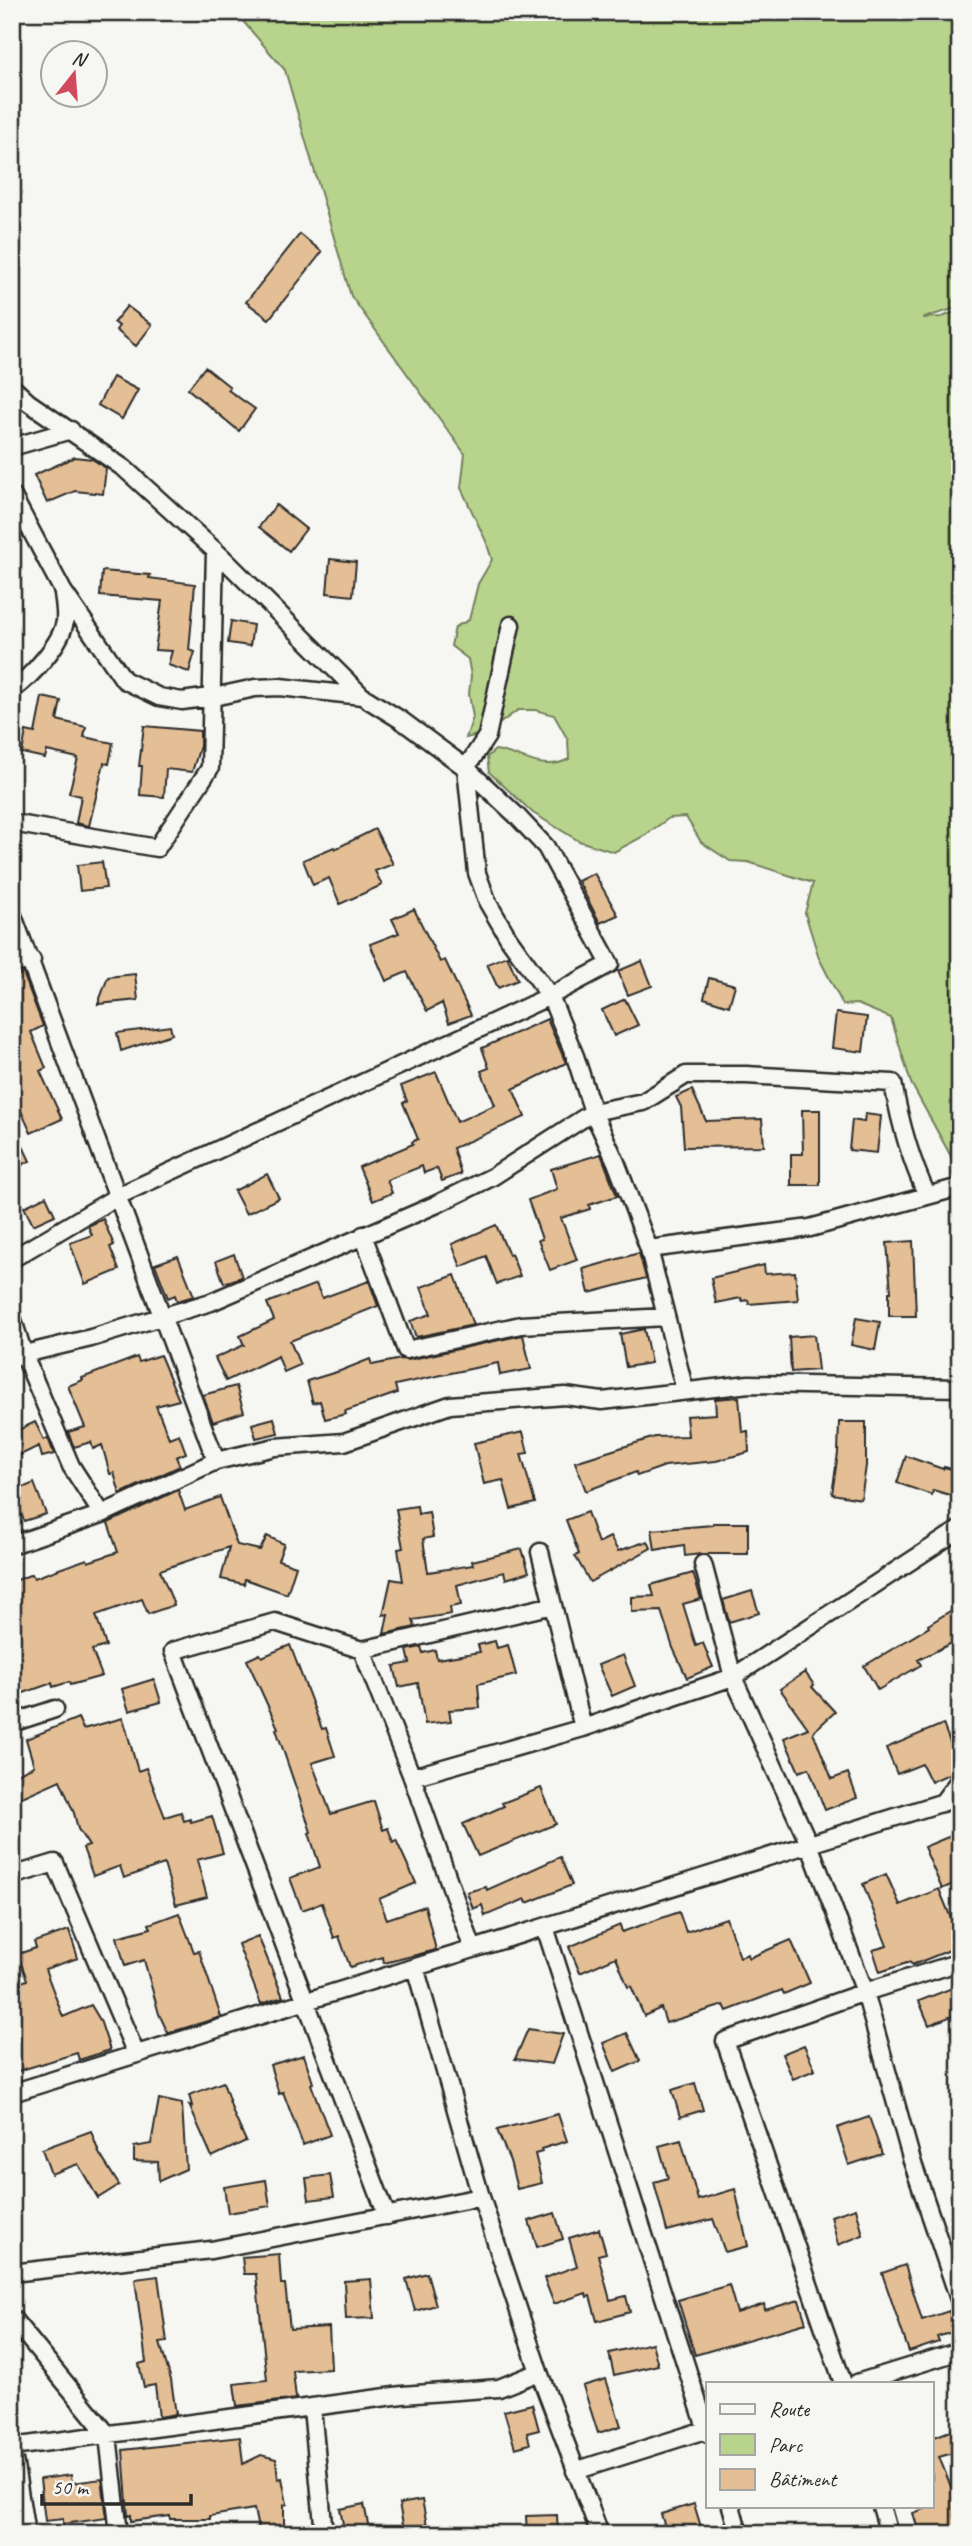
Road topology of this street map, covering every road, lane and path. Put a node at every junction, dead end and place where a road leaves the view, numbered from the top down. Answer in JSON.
{"nodes":[{"id":1,"x":12,"y":387,"type":"edge"},
{"id":2,"x":71,"y":430,"type":"junction"},
{"id":3,"x":12,"y":447,"type":"edge"},
{"id":4,"x":12,"y":495,"type":"edge"},
{"id":5,"x":215,"y":550,"type":"junction"},
{"id":6,"x":63,"y":591,"type":"junction"},
{"id":7,"x":511,"y":625,"type":"dead end"},
{"id":8,"x":12,"y":690,"type":"edge"},
{"id":9,"x":362,"y":696,"type":"junction"},
{"id":10,"x":211,"y":697,"type":"junction"},
{"id":11,"x":466,"y":768,"type":"junction"},
{"id":12,"x":12,"y":823,"type":"edge"},
{"id":13,"x":12,"y":913,"type":"edge"},
{"id":14,"x":32,"y":960,"type":"junction"},
{"id":15,"x":12,"y":964,"type":"edge"},
{"id":16,"x":551,"y":996,"type":"junction"},
{"id":17,"x":593,"y":1112,"type":"junction"},
{"id":18,"x":960,"y":1187,"type":"edge"},
{"id":19,"x":927,"y":1195,"type":"junction"},
{"id":20,"x":118,"y":1196,"type":"junction"},
{"id":21,"x":363,"y":1235,"type":"junction"},
{"id":22,"x":649,"y":1249,"type":"junction"},
{"id":23,"x":12,"y":1259,"type":"edge"},
{"id":24,"x":12,"y":1317,"type":"edge"},
{"id":25,"x":666,"y":1317,"type":"junction"},
{"id":26,"x":163,"y":1318,"type":"junction"},
{"id":27,"x":18,"y":1356,"type":"edge"},
{"id":28,"x":959,"y":1388,"type":"edge"},
{"id":29,"x":685,"y":1391,"type":"junction"},
{"id":30,"x":216,"y":1461,"type":"junction"},
{"id":31,"x":102,"y":1514,"type":"junction"},
{"id":32,"x":960,"y":1529,"type":"edge"},
{"id":33,"x":12,"y":1545,"type":"edge"},
{"id":34,"x":540,"y":1552,"type":"dead end"},
{"id":35,"x":703,"y":1564,"type":"dead end"},
{"id":36,"x":553,"y":1605,"type":"junction"},
{"id":37,"x":362,"y":1650,"type":"junction"},
{"id":38,"x":733,"y":1677,"type":"junction"},
{"id":39,"x":55,"y":1709,"type":"dead end"},
{"id":40,"x":12,"y":1723,"type":"edge"},
{"id":41,"x":583,"y":1728,"type":"junction"},
{"id":42,"x":412,"y":1777,"type":"junction"},
{"id":43,"x":960,"y":1779,"type":"edge"},
{"id":44,"x":960,"y":1797,"type":"edge"},
{"id":45,"x":942,"y":1803,"type":"junction"},
{"id":46,"x":809,"y":1844,"type":"junction"},
{"id":47,"x":12,"y":1875,"type":"edge"},
{"id":48,"x":545,"y":1927,"type":"junction"},
{"id":49,"x":473,"y":1949,"type":"junction"},
{"id":50,"x":960,"y":1962,"type":"edge"},
{"id":51,"x":415,"y":1967,"type":"junction"},
{"id":52,"x":865,"y":1992,"type":"junction"},
{"id":53,"x":305,"y":2001,"type":"junction"},
{"id":54,"x":136,"y":2054,"type":"junction"},
{"id":55,"x":12,"y":2093,"type":"edge"},
{"id":56,"x":481,"y":2197,"type":"junction"},
{"id":57,"x":387,"y":2216,"type":"junction"},
{"id":58,"x":12,"y":2273,"type":"edge"},
{"id":59,"x":960,"y":2302,"type":"edge"},
{"id":60,"x":12,"y":2318,"type":"edge"},
{"id":61,"x":960,"y":2351,"type":"edge"},
{"id":62,"x":539,"y":2372,"type":"junction"},
{"id":63,"x":843,"y":2382,"type":"edge"},
{"id":64,"x":859,"y":2382,"type":"edge"},
{"id":65,"x":312,"y":2409,"type":"junction"},
{"id":66,"x":706,"y":2428,"type":"edge"},
{"id":67,"x":706,"y":2431,"type":"edge"},
{"id":68,"x":108,"y":2435,"type":"junction"},
{"id":69,"x":12,"y":2447,"type":"edge"},
{"id":70,"x":575,"y":2471,"type":"junction"},
{"id":71,"x":731,"y":2508,"type":"edge"},
{"id":72,"x":881,"y":2508,"type":"edge"},
{"id":73,"x":26,"y":2534,"type":"edge"},
{"id":74,"x":119,"y":2534,"type":"edge"},
{"id":75,"x":324,"y":2534,"type":"edge"},
{"id":76,"x":600,"y":2534,"type":"edge"},
{"id":77,"x":739,"y":2534,"type":"edge"},
{"id":78,"x":889,"y":2534,"type":"edge"}],
"edges":[{"from":1,"to":2,"type":"street"},
{"from":2,"to":3,"type":"street"},
{"from":2,"to":5,"type":"street"},
{"from":4,"to":6,"type":"street"},
{"from":5,"to":9,"type":"street"},
{"from":5,"to":10,"type":"street"},
{"from":6,"to":8,"type":"street"},
{"from":6,"to":10,"type":"street"},
{"from":7,"to":11,"type":"street"},
{"from":9,"to":10,"type":"street"},
{"from":9,"to":11,"type":"street"},
{"from":10,"to":12,"type":"street"},
{"from":11,"to":16,"type":"street"},
{"from":11,"to":16,"type":"street"},
{"from":13,"to":14,"type":"street"},
{"from":14,"to":15,"type":"street"},
{"from":14,"to":20,"type":"street"},
{"from":16,"to":17,"type":"street"},
{"from":16,"to":20,"type":"street"},
{"from":17,"to":19,"type":"street"},
{"from":17,"to":21,"type":"street"},
{"from":17,"to":22,"type":"street"},
{"from":18,"to":19,"type":"street"},
{"from":19,"to":22,"type":"street"},
{"from":20,"to":23,"type":"street"},
{"from":20,"to":26,"type":"street"},
{"from":21,"to":25,"type":"street"},
{"from":21,"to":26,"type":"street"},
{"from":22,"to":25,"type":"street"},
{"from":24,"to":27,"type":"street"},
{"from":25,"to":29,"type":"street"},
{"from":26,"to":27,"type":"street"},
{"from":26,"to":30,"type":"street"},
{"from":27,"to":31,"type":"street"},
{"from":28,"to":29,"type":"street"},
{"from":29,"to":30,"type":"street"},
{"from":30,"to":31,"type":"street"},
{"from":31,"to":33,"type":"street"},
{"from":32,"to":38,"type":"street"},
{"from":34,"to":36,"type":"street"},
{"from":35,"to":38,"type":"street"},
{"from":36,"to":37,"type":"street"},
{"from":36,"to":41,"type":"street"},
{"from":37,"to":42,"type":"street"},
{"from":37,"to":53,"type":"street"},
{"from":38,"to":41,"type":"street"},
{"from":38,"to":46,"type":"street"},
{"from":39,"to":40,"type":"street"},
{"from":41,"to":42,"type":"street"},
{"from":42,"to":49,"type":"street"},
{"from":43,"to":45,"type":"street"},
{"from":44,"to":45,"type":"street"},
{"from":45,"to":46,"type":"street"},
{"from":46,"to":48,"type":"street"},
{"from":46,"to":52,"type":"street"},
{"from":47,"to":54,"type":"street"},
{"from":48,"to":49,"type":"street"},
{"from":48,"to":66,"type":"street"},
{"from":49,"to":51,"type":"street"},
{"from":50,"to":52,"type":"street"},
{"from":51,"to":53,"type":"street"},
{"from":51,"to":56,"type":"street"},
{"from":52,"to":59,"type":"street"},
{"from":52,"to":63,"type":"street"},
{"from":53,"to":54,"type":"street"},
{"from":53,"to":57,"type":"street"},
{"from":54,"to":55,"type":"street"},
{"from":56,"to":57,"type":"street"},
{"from":56,"to":62,"type":"street"},
{"from":57,"to":58,"type":"street"},
{"from":60,"to":68,"type":"street"},
{"from":61,"to":64,"type":"street"},
{"from":62,"to":65,"type":"street"},
{"from":62,"to":70,"type":"street"},
{"from":65,"to":68,"type":"street"},
{"from":65,"to":75,"type":"street"},
{"from":67,"to":70,"type":"street"},
{"from":68,"to":69,"type":"street"},
{"from":68,"to":74,"type":"street"},
{"from":69,"to":73,"type":"street"},
{"from":70,"to":76,"type":"street"},
{"from":71,"to":77,"type":"street"},
{"from":72,"to":78,"type":"street"}]}
